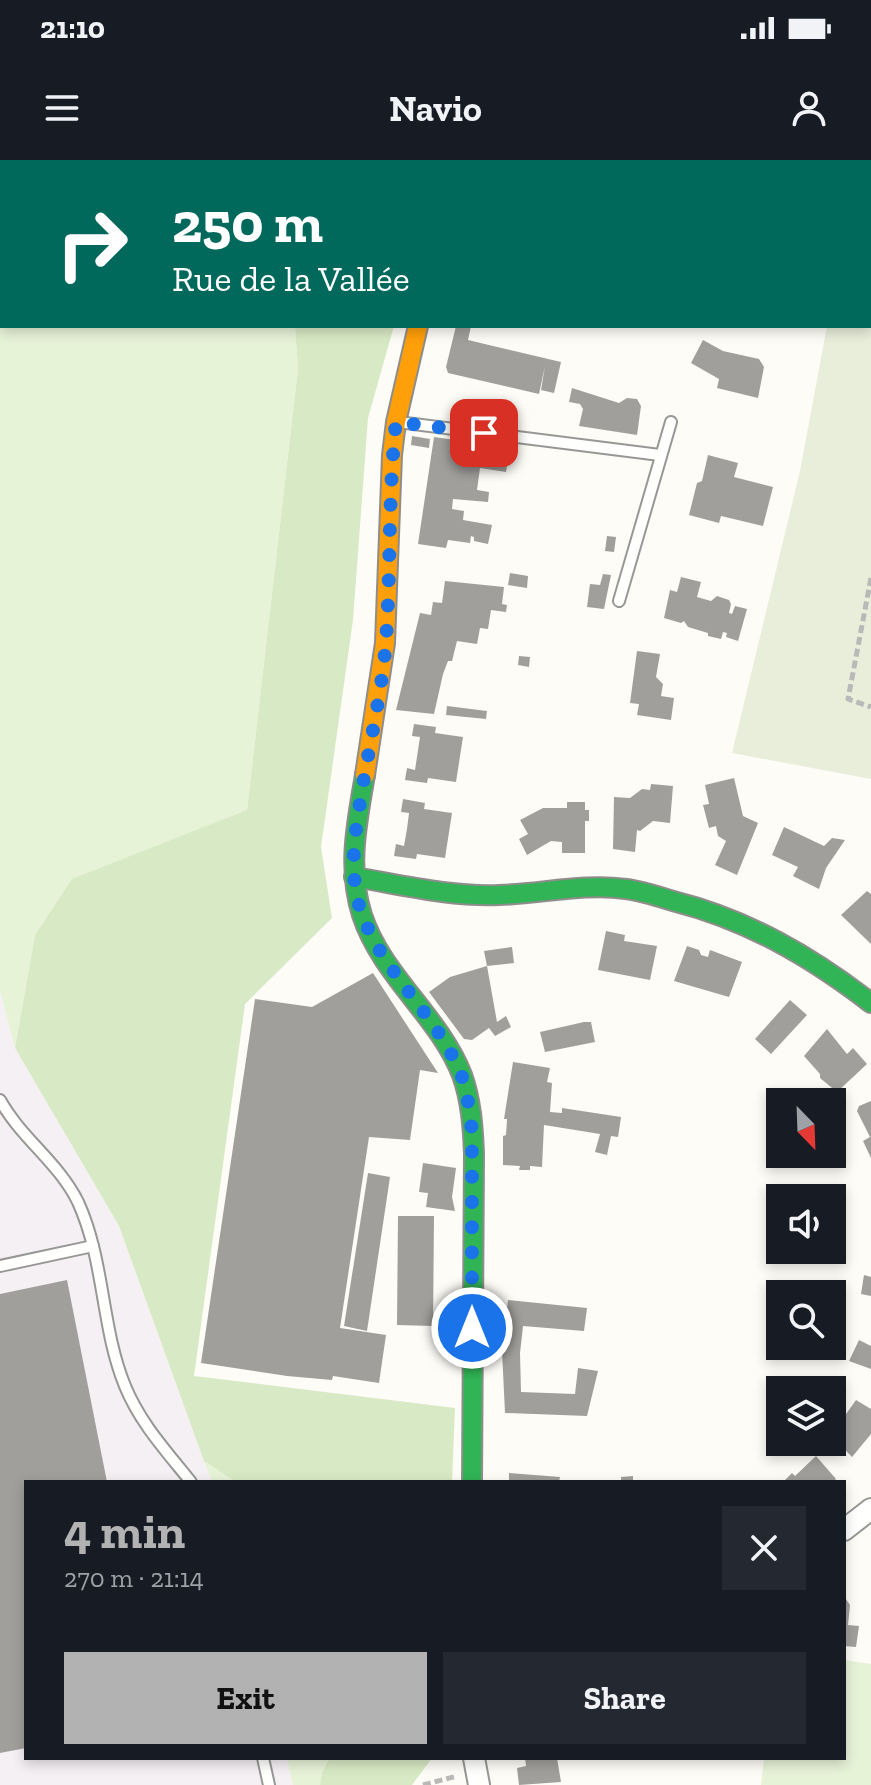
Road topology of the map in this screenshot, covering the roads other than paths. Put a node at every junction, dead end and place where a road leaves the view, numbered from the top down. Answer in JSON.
{"nodes":[{"id":1,"x":418,"y":328,"type":"edge"},
{"id":2,"x":396,"y":422,"type":"junction"},
{"id":3,"x":671,"y":422,"type":"dead end"},
{"id":4,"x":660,"y":455,"type":"junction"},
{"id":5,"x":619,"y":601,"type":"dead end"},
{"id":6,"x":354,"y":877,"type":"junction"},
{"id":7,"x":871,"y":1003,"type":"edge"},
{"id":8,"x":0,"y":1100,"type":"edge"},
{"id":9,"x":93,"y":1246,"type":"junction"},
{"id":10,"x":0,"y":1266,"type":"edge"},
{"id":11,"x":189,"y":1480,"type":"edge"},
{"id":12,"x":472,"y":1480,"type":"edge"},
{"id":13,"x":871,"y":1509,"type":"edge"},
{"id":14,"x":846,"y":1528,"type":"edge"},
{"id":15,"x":263,"y":1760,"type":"edge"},
{"id":16,"x":269,"y":1785,"type":"edge"}],
"edges":[{"from":1,"to":2,"type":"street"},
{"from":2,"to":4,"type":"lane"},
{"from":2,"to":6,"type":"street"},
{"from":3,"to":4,"type":"lane"},
{"from":4,"to":5,"type":"lane"},
{"from":6,"to":7,"type":"street"},
{"from":6,"to":12,"type":"street"},
{"from":8,"to":9,"type":"lane"},
{"from":9,"to":10,"type":"lane"},
{"from":9,"to":11,"type":"lane"},
{"from":13,"to":14,"type":"street"},
{"from":15,"to":16,"type":"lane"}]}
